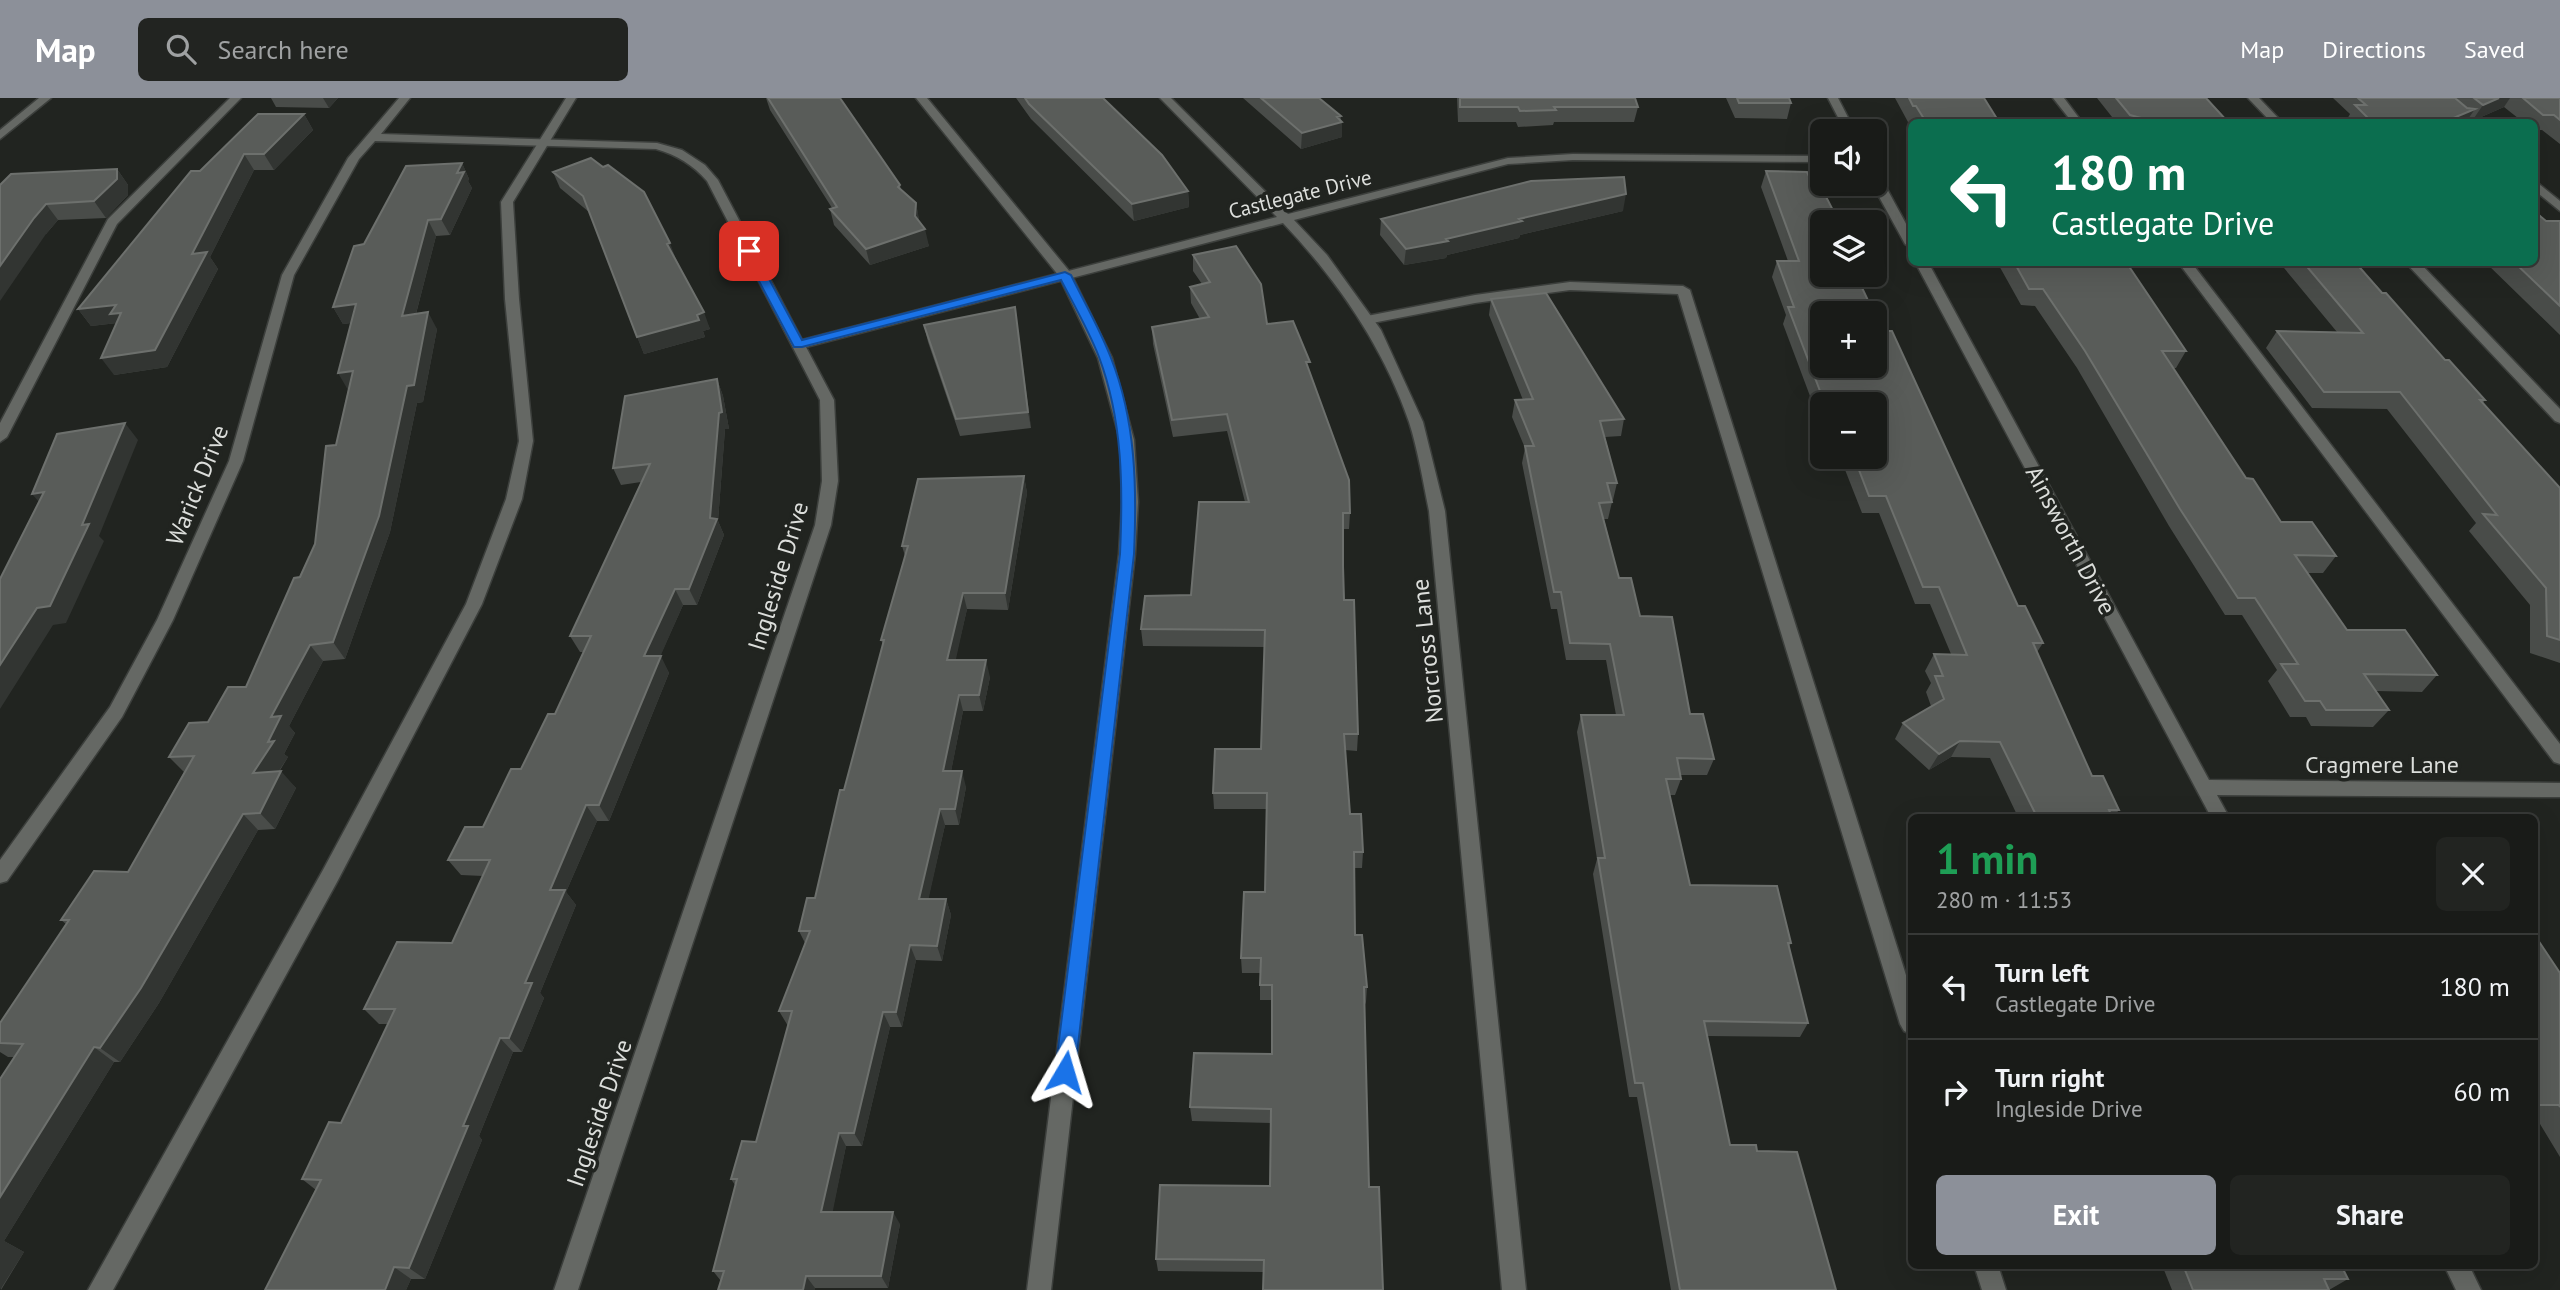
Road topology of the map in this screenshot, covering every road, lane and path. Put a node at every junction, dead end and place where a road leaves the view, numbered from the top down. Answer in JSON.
{"nodes":[{"id":1,"x":46,"y":98,"type":"edge"},
{"id":2,"x":236,"y":98,"type":"edge"},
{"id":3,"x":405,"y":98,"type":"edge"},
{"id":4,"x":571,"y":98,"type":"edge"},
{"id":5,"x":921,"y":98,"type":"edge"},
{"id":6,"x":1165,"y":98,"type":"edge"},
{"id":7,"x":1833,"y":98,"type":"edge"},
{"id":8,"x":2058,"y":98,"type":"edge"},
{"id":9,"x":2253,"y":98,"type":"edge"},
{"id":10,"x":1844,"y":119,"type":"edge"},
{"id":11,"x":2075,"y":119,"type":"edge"},
{"id":12,"x":2274,"y":119,"type":"edge"},
{"id":13,"x":0,"y":136,"type":"edge"},
{"id":14,"x":371,"y":137,"type":"junction"},
{"id":15,"x":543,"y":141,"type":"junction"},
{"id":16,"x":1810,"y":159,"type":"edge"},
{"id":17,"x":2538,"y":187,"type":"edge"},
{"id":18,"x":1885,"y":196,"type":"edge"},
{"id":19,"x":2560,"y":206,"type":"edge"},
{"id":20,"x":1286,"y":217,"type":"junction"},
{"id":21,"x":1908,"y":238,"type":"edge"},
{"id":22,"x":1923,"y":266,"type":"edge"},
{"id":23,"x":2186,"y":266,"type":"edge"},
{"id":24,"x":2415,"y":266,"type":"edge"},
{"id":25,"x":1065,"y":275,"type":"junction"},
{"id":26,"x":1367,"y":320,"type":"junction"},
{"id":27,"x":798,"y":345,"type":"junction"},
{"id":28,"x":2560,"y":418,"type":"edge"},
{"id":29,"x":0,"y":437,"type":"edge"},
{"id":30,"x":2560,"y":757,"type":"edge"},
{"id":31,"x":2204,"y":787,"type":"junction"},
{"id":32,"x":2560,"y":790,"type":"edge"},
{"id":33,"x":2218,"y":814,"type":"edge"},
{"id":34,"x":0,"y":876,"type":"edge"},
{"id":35,"x":1908,"y":1014,"type":"edge"},
{"id":36,"x":1987,"y":1269,"type":"edge"},
{"id":37,"x":2458,"y":1269,"type":"edge"},
{"id":38,"x":100,"y":1290,"type":"edge"},
{"id":39,"x":566,"y":1290,"type":"edge"},
{"id":40,"x":1039,"y":1290,"type":"edge"},
{"id":41,"x":1514,"y":1290,"type":"edge"},
{"id":42,"x":1994,"y":1290,"type":"edge"},
{"id":43,"x":2469,"y":1290,"type":"edge"}],
"edges":[{"from":1,"to":13,"type":"street"},
{"from":2,"to":29,"type":"street"},
{"from":3,"to":14,"type":"street","name":"Warick Drive"},
{"from":4,"to":15,"type":"street"},
{"from":5,"to":25,"type":"street"},
{"from":6,"to":20,"type":"street","name":"Norcross Lane"},
{"from":7,"to":10,"type":"street"},
{"from":8,"to":11,"type":"street"},
{"from":9,"to":12,"type":"street"},
{"from":14,"to":15,"type":"street","name":"Ingleside Drive"},
{"from":14,"to":34,"type":"street","name":"Warick Drive"},
{"from":15,"to":27,"type":"street","name":"Ingleside Drive"},
{"from":15,"to":38,"type":"street"},
{"from":16,"to":20,"type":"street","name":"Castlegate Drive"},
{"from":17,"to":19,"type":"street"},
{"from":18,"to":21,"type":"street"},
{"from":20,"to":25,"type":"street","name":"Castlegate Drive"},
{"from":20,"to":26,"type":"street","name":"Norcross Lane"},
{"from":22,"to":31,"type":"street","name":"Ainsworth Drive"},
{"from":23,"to":30,"type":"street"},
{"from":24,"to":28,"type":"street"},
{"from":25,"to":27,"type":"street","name":"Castlegate Drive"},
{"from":25,"to":40,"type":"street"},
{"from":26,"to":35,"type":"street"},
{"from":26,"to":41,"type":"street","name":"Norcross Lane"},
{"from":27,"to":39,"type":"street","name":"Ingleside Drive"},
{"from":31,"to":32,"type":"street","name":"Cragmere Lane"},
{"from":31,"to":33,"type":"street","name":"Ainsworth Drive"},
{"from":36,"to":42,"type":"street"},
{"from":37,"to":43,"type":"street"}]}
